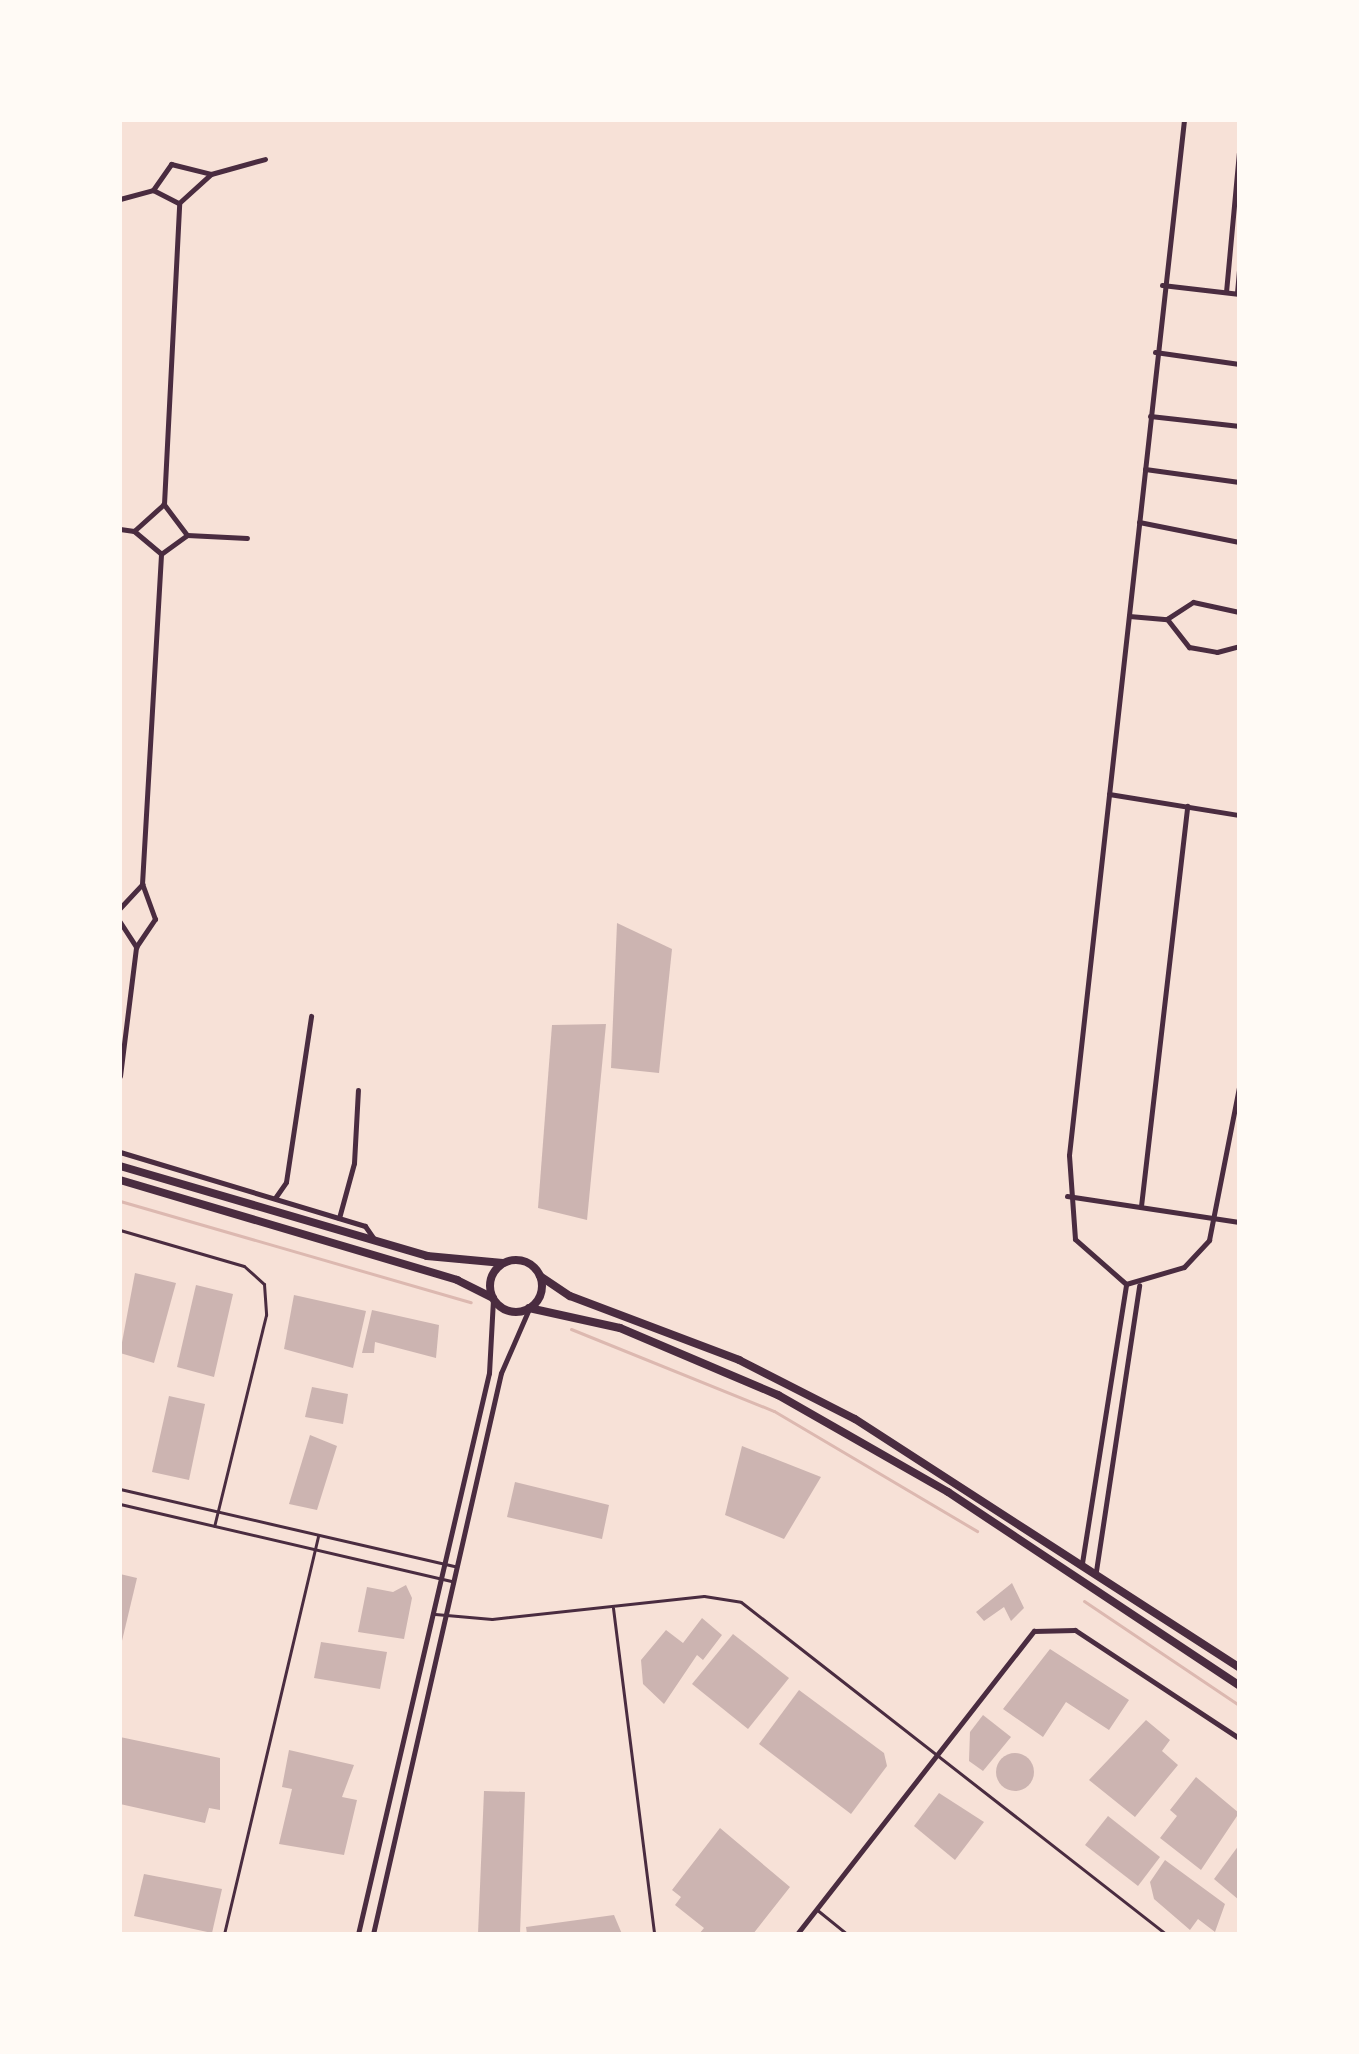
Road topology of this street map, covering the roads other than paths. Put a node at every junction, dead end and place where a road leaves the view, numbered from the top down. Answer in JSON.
{"nodes":[{"id":1,"x":1184,"y":120,"type":"edge"},
{"id":2,"x":1239,"y":153,"type":"edge"},
{"id":3,"x":265,"y":159,"type":"dead end"},
{"id":4,"x":211,"y":174,"type":"junction"},
{"id":5,"x":153,"y":190,"type":"junction"},
{"id":6,"x":120,"y":199,"type":"edge"},
{"id":7,"x":179,"y":203,"type":"junction"},
{"id":8,"x":1239,"y":270,"type":"edge"},
{"id":9,"x":1162,"y":285,"type":"junction"},
{"id":10,"x":1226,"y":292,"type":"junction"},
{"id":11,"x":1238,"y":294,"type":"edge"},
{"id":12,"x":1155,"y":352,"type":"junction"},
{"id":13,"x":1239,"y":364,"type":"edge"},
{"id":14,"x":1150,"y":416,"type":"junction"},
{"id":15,"x":1239,"y":426,"type":"edge"},
{"id":16,"x":1145,"y":469,"type":"junction"},
{"id":17,"x":1239,"y":482,"type":"edge"},
{"id":18,"x":164,"y":504,"type":"junction"},
{"id":19,"x":1139,"y":522,"type":"junction"},
{"id":20,"x":120,"y":529,"type":"edge"},
{"id":21,"x":134,"y":531,"type":"junction"},
{"id":22,"x":187,"y":535,"type":"junction"},
{"id":23,"x":247,"y":538,"type":"dead end"},
{"id":24,"x":1239,"y":542,"type":"edge"},
{"id":25,"x":161,"y":554,"type":"junction"},
{"id":26,"x":1239,"y":612,"type":"edge"},
{"id":27,"x":1129,"y":616,"type":"junction"},
{"id":28,"x":1167,"y":619,"type":"junction"},
{"id":29,"x":1239,"y":646,"type":"edge"},
{"id":30,"x":1109,"y":794,"type":"junction"},
{"id":31,"x":1187,"y":806,"type":"junction"},
{"id":32,"x":1239,"y":815,"type":"edge"},
{"id":33,"x":142,"y":884,"type":"junction"},
{"id":34,"x":120,"y":908,"type":"edge"},
{"id":35,"x":120,"y":922,"type":"edge"},
{"id":36,"x":136,"y":947,"type":"junction"},
{"id":37,"x":311,"y":1016,"type":"dead end"},
{"id":38,"x":120,"y":1076,"type":"edge"},
{"id":39,"x":1239,"y":1087,"type":"edge"},
{"id":40,"x":358,"y":1090,"type":"dead end"},
{"id":41,"x":120,"y":1152,"type":"edge"},
{"id":42,"x":120,"y":1166,"type":"edge"},
{"id":43,"x":120,"y":1180,"type":"edge"},
{"id":44,"x":1067,"y":1196,"type":"junction"},
{"id":45,"x":275,"y":1198,"type":"junction"},
{"id":46,"x":1141,"y":1206,"type":"junction"},
{"id":47,"x":339,"y":1218,"type":"junction"},
{"id":48,"x":1216,"y":1219,"type":"junction"},
{"id":49,"x":1239,"y":1222,"type":"edge"},
{"id":50,"x":120,"y":1230,"type":"edge"},
{"id":51,"x":374,"y":1240,"type":"junction"},
{"id":52,"x":503,"y":1263,"type":"junction"},
{"id":53,"x":540,"y":1276,"type":"junction"},
{"id":54,"x":1126,"y":1284,"type":"junction"},
{"id":55,"x":1139,"y":1285,"type":"junction"},
{"id":56,"x":493,"y":1298,"type":"junction"},
{"id":57,"x":529,"y":1309,"type":"junction"},
{"id":58,"x":120,"y":1489,"type":"edge"},
{"id":59,"x":120,"y":1504,"type":"edge"},
{"id":60,"x":217,"y":1512,"type":"junction"},
{"id":61,"x":214,"y":1526,"type":"junction"},
{"id":62,"x":318,"y":1535,"type":"junction"},
{"id":63,"x":314,"y":1549,"type":"junction"},
{"id":64,"x":1082,"y":1563,"type":"junction"},
{"id":65,"x":444,"y":1564,"type":"junction"},
{"id":66,"x":457,"y":1567,"type":"junction"},
{"id":67,"x":1096,"y":1571,"type":"junction"},
{"id":68,"x":441,"y":1579,"type":"junction"},
{"id":69,"x":454,"y":1581,"type":"junction"},
{"id":70,"x":612,"y":1607,"type":"junction"},
{"id":71,"x":434,"y":1614,"type":"junction"},
{"id":72,"x":445,"y":1616,"type":"junction"},
{"id":73,"x":1239,"y":1667,"type":"edge"},
{"id":74,"x":1239,"y":1685,"type":"edge"},
{"id":75,"x":1239,"y":1738,"type":"edge"},
{"id":76,"x":937,"y":1754,"type":"junction"},
{"id":77,"x":816,"y":1909,"type":"junction"},
{"id":78,"x":224,"y":1934,"type":"edge"},
{"id":79,"x":358,"y":1934,"type":"edge"},
{"id":80,"x":373,"y":1934,"type":"edge"},
{"id":81,"x":654,"y":1934,"type":"edge"},
{"id":82,"x":797,"y":1934,"type":"edge"},
{"id":83,"x":847,"y":1934,"type":"edge"},
{"id":84,"x":1166,"y":1934,"type":"edge"}],
"edges":[{"from":1,"to":9,"type":"street"},
{"from":2,"to":10,"type":"street"},
{"from":3,"to":4,"type":"street"},
{"from":4,"to":5,"type":"street"},
{"from":4,"to":7,"type":"street"},
{"from":5,"to":6,"type":"street"},
{"from":5,"to":7,"type":"street"},
{"from":7,"to":18,"type":"street"},
{"from":8,"to":11,"type":"street"},
{"from":9,"to":10,"type":"street"},
{"from":9,"to":12,"type":"street"},
{"from":10,"to":11,"type":"street"},
{"from":12,"to":13,"type":"street"},
{"from":12,"to":14,"type":"street"},
{"from":14,"to":15,"type":"street"},
{"from":14,"to":16,"type":"street"},
{"from":16,"to":17,"type":"street"},
{"from":16,"to":19,"type":"street"},
{"from":18,"to":21,"type":"street"},
{"from":18,"to":22,"type":"street"},
{"from":19,"to":24,"type":"street"},
{"from":19,"to":27,"type":"street"},
{"from":20,"to":21,"type":"street"},
{"from":21,"to":25,"type":"street"},
{"from":22,"to":23,"type":"street"},
{"from":22,"to":25,"type":"street"},
{"from":25,"to":33,"type":"street"},
{"from":26,"to":28,"type":"street"},
{"from":27,"to":28,"type":"street"},
{"from":27,"to":30,"type":"street"},
{"from":28,"to":29,"type":"street"},
{"from":30,"to":31,"type":"street"},
{"from":30,"to":44,"type":"street"},
{"from":31,"to":32,"type":"street"},
{"from":31,"to":46,"type":"street"},
{"from":33,"to":34,"type":"street"},
{"from":33,"to":36,"type":"street"},
{"from":35,"to":36,"type":"street"},
{"from":36,"to":38,"type":"street"},
{"from":37,"to":45,"type":"street"},
{"from":39,"to":48,"type":"street"},
{"from":40,"to":47,"type":"street"},
{"from":41,"to":45,"type":"street"},
{"from":42,"to":51,"type":"main road"},
{"from":43,"to":56,"type":"main road"},
{"from":44,"to":46,"type":"street"},
{"from":44,"to":54,"type":"street"},
{"from":45,"to":47,"type":"street"},
{"from":46,"to":48,"type":"street"},
{"from":47,"to":51,"type":"street"},
{"from":48,"to":49,"type":"street"},
{"from":48,"to":55,"type":"street"},
{"from":50,"to":60,"type":"lane"},
{"from":51,"to":52,"type":"main road"},
{"from":52,"to":53,"type":"main road"},
{"from":52,"to":56,"type":"main road"},
{"from":53,"to":57,"type":"main road"},
{"from":53,"to":64,"type":"main road"},
{"from":54,"to":55,"type":"street"},
{"from":54,"to":64,"type":"street"},
{"from":55,"to":67,"type":"street"},
{"from":56,"to":57,"type":"main road"},
{"from":56,"to":65,"type":"street"},
{"from":57,"to":66,"type":"street"},
{"from":57,"to":74,"type":"main road"},
{"from":58,"to":60,"type":"lane"},
{"from":59,"to":61,"type":"lane"},
{"from":60,"to":61,"type":"lane"},
{"from":60,"to":62,"type":"lane"},
{"from":61,"to":63,"type":"lane"},
{"from":62,"to":63,"type":"lane"},
{"from":62,"to":65,"type":"lane"},
{"from":63,"to":68,"type":"lane"},
{"from":63,"to":78,"type":"lane"},
{"from":64,"to":67,"type":"main road"},
{"from":65,"to":66,"type":"lane"},
{"from":65,"to":68,"type":"street"},
{"from":66,"to":69,"type":"street"},
{"from":67,"to":73,"type":"main road"},
{"from":68,"to":69,"type":"lane"},
{"from":68,"to":71,"type":"street"},
{"from":69,"to":72,"type":"street"},
{"from":70,"to":72,"type":"lane"},
{"from":70,"to":76,"type":"lane"},
{"from":70,"to":81,"type":"lane"},
{"from":71,"to":72,"type":"lane"},
{"from":71,"to":79,"type":"street"},
{"from":72,"to":80,"type":"street"},
{"from":75,"to":76,"type":"street"},
{"from":76,"to":77,"type":"street"},
{"from":76,"to":84,"type":"lane"},
{"from":77,"to":82,"type":"street"},
{"from":77,"to":83,"type":"lane"}]}
